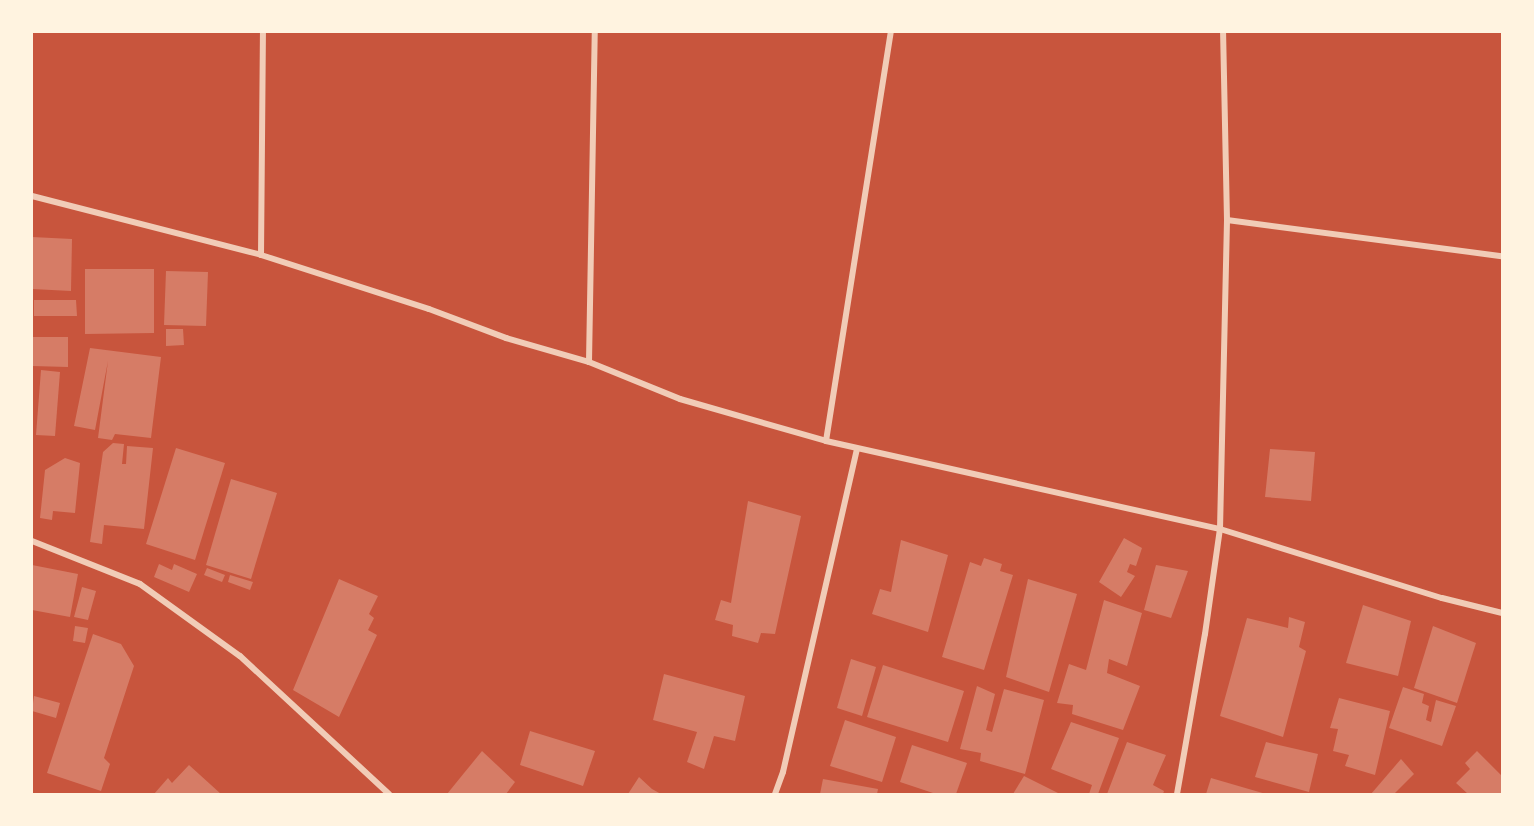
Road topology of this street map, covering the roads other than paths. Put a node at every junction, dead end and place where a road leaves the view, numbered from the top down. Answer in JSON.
{"nodes":[{"id":1,"x":263,"y":32,"type":"edge"},
{"id":2,"x":595,"y":32,"type":"edge"},
{"id":3,"x":891,"y":32,"type":"edge"},
{"id":4,"x":1223,"y":32,"type":"edge"},
{"id":5,"x":32,"y":196,"type":"edge"},
{"id":6,"x":1227,"y":220,"type":"junction"},
{"id":7,"x":261,"y":255,"type":"junction"},
{"id":8,"x":1503,"y":256,"type":"edge"},
{"id":9,"x":589,"y":362,"type":"junction"},
{"id":10,"x":826,"y":441,"type":"junction"},
{"id":11,"x":857,"y":449,"type":"junction"},
{"id":12,"x":1220,"y":530,"type":"junction"},
{"id":13,"x":32,"y":541,"type":"edge"},
{"id":14,"x":1503,"y":613,"type":"edge"},
{"id":15,"x":389,"y":795,"type":"edge"},
{"id":16,"x":775,"y":795,"type":"edge"},
{"id":17,"x":1177,"y":795,"type":"edge"}],
"edges":[{"from":1,"to":7,"type":"street"},
{"from":2,"to":9,"type":"street"},
{"from":3,"to":10,"type":"street"},
{"from":4,"to":6,"type":"street"},
{"from":5,"to":7,"type":"street"},
{"from":6,"to":8,"type":"street"},
{"from":6,"to":12,"type":"street"},
{"from":7,"to":9,"type":"street"},
{"from":9,"to":10,"type":"street"},
{"from":10,"to":11,"type":"street"},
{"from":11,"to":12,"type":"street"},
{"from":11,"to":16,"type":"street"},
{"from":12,"to":14,"type":"street"},
{"from":12,"to":17,"type":"street"},
{"from":13,"to":15,"type":"street"}]}
